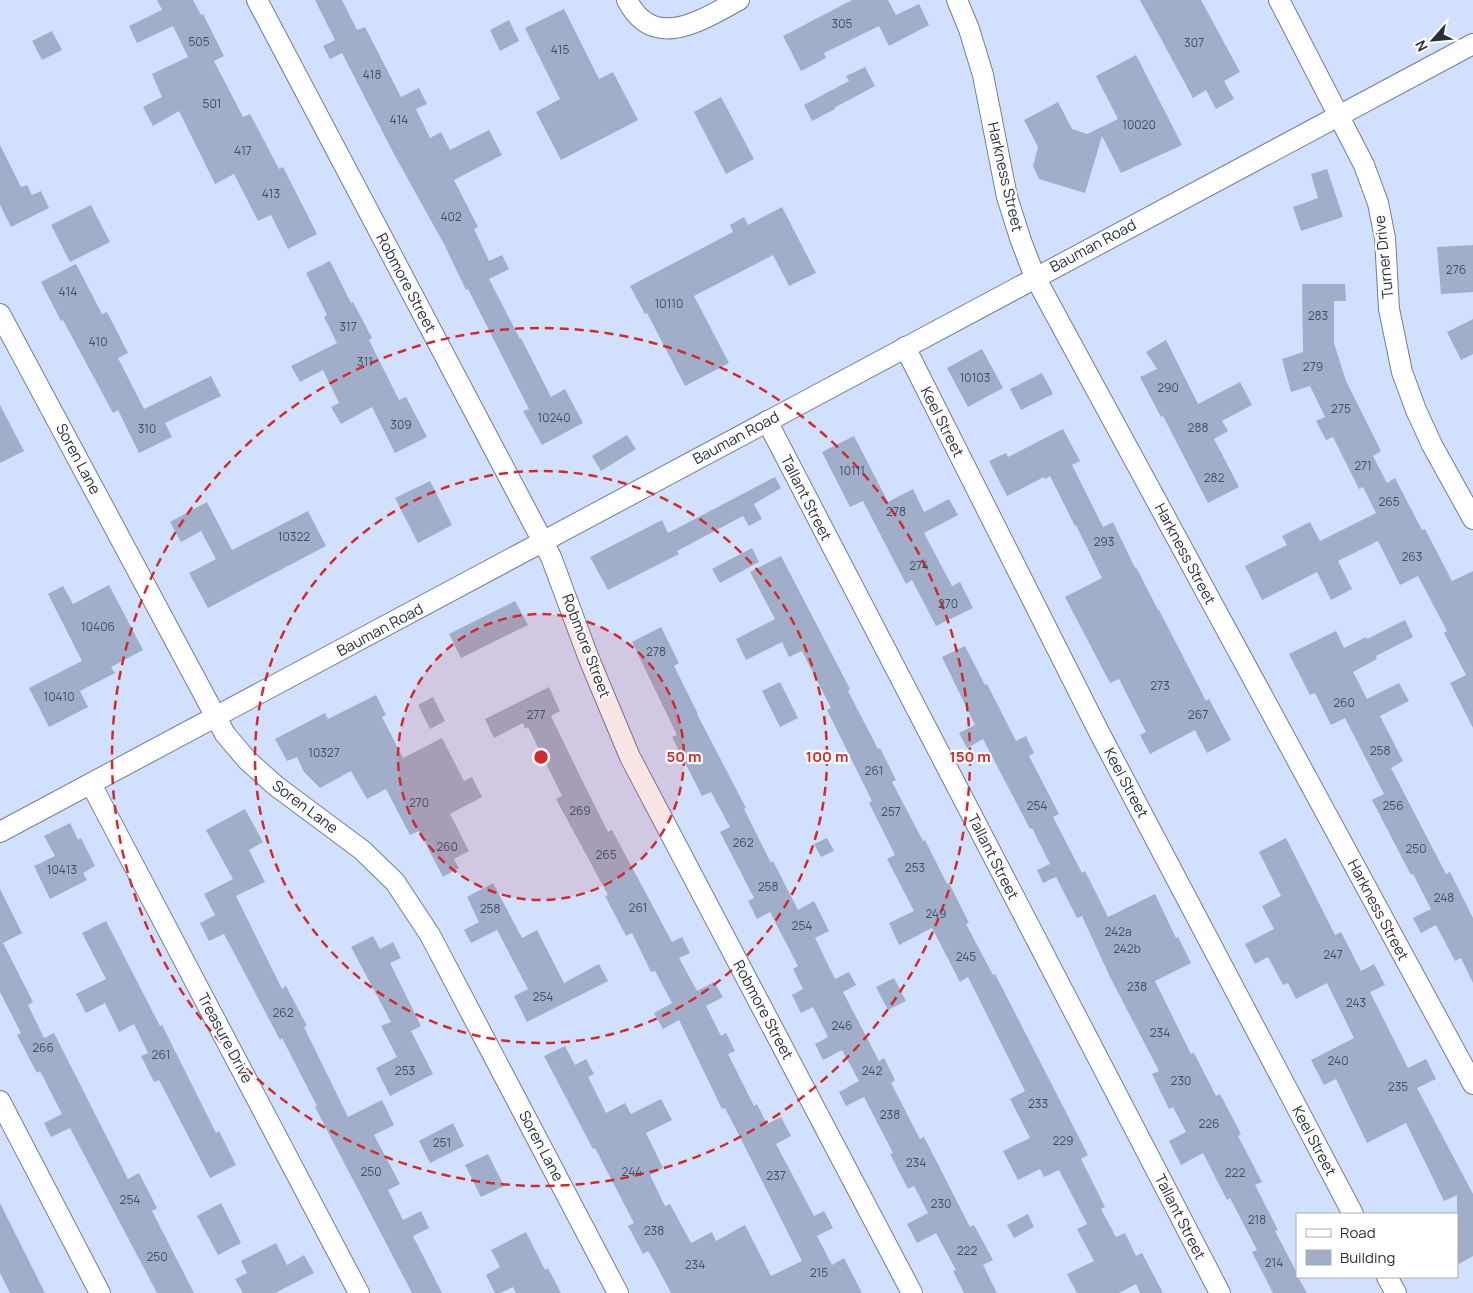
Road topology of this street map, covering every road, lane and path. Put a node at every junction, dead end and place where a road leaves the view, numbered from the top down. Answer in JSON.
{"nodes":[{"id":1,"x":257,"y":0,"type":"edge"},
{"id":2,"x":627,"y":0,"type":"edge"},
{"id":3,"x":739,"y":0,"type":"edge"},
{"id":4,"x":958,"y":0,"type":"edge"},
{"id":5,"x":1279,"y":0,"type":"edge"},
{"id":6,"x":1473,"y":44,"type":"edge"},
{"id":7,"x":1340,"y":115,"type":"junction"},
{"id":8,"x":1035,"y":277,"type":"junction"},
{"id":9,"x":0,"y":314,"type":"edge"},
{"id":10,"x":905,"y":347,"type":"junction"},
{"id":11,"x":767,"y":421,"type":"junction"},
{"id":12,"x":1473,"y":519,"type":"edge"},
{"id":13,"x":542,"y":542,"type":"junction"},
{"id":14,"x":216,"y":717,"type":"junction"},
{"id":15,"x":92,"y":784,"type":"junction"},
{"id":16,"x":0,"y":832,"type":"edge"},
{"id":17,"x":1473,"y":1084,"type":"edge"},
{"id":18,"x":0,"y":1101,"type":"edge"},
{"id":19,"x":1353,"y":1213,"type":"edge"},
{"id":20,"x":1388,"y":1278,"type":"edge"},
{"id":21,"x":100,"y":1293,"type":"edge"},
{"id":22,"x":359,"y":1293,"type":"edge"},
{"id":23,"x":618,"y":1293,"type":"edge"},
{"id":24,"x":912,"y":1293,"type":"edge"},
{"id":25,"x":1220,"y":1293,"type":"edge"},
{"id":26,"x":1396,"y":1293,"type":"edge"}],
"edges":[{"from":1,"to":13,"type":"street","name":"Robmore Street"},
{"from":2,"to":3,"type":"street"},
{"from":4,"to":8,"type":"street","name":"Harkness Street"},
{"from":5,"to":7,"type":"street","name":"Turner Drive"},
{"from":6,"to":7,"type":"street","name":"Bauman Road"},
{"from":7,"to":8,"type":"street","name":"Bauman Road"},
{"from":7,"to":12,"type":"street","name":"Turner Drive"},
{"from":8,"to":10,"type":"street","name":"Bauman Road"},
{"from":8,"to":17,"type":"street","name":"Harkness Street"},
{"from":9,"to":14,"type":"street","name":"Soren Lane"},
{"from":10,"to":11,"type":"street","name":"Bauman Road"},
{"from":10,"to":19,"type":"street","name":"Keel Street"},
{"from":11,"to":13,"type":"street","name":"Bauman Road"},
{"from":11,"to":25,"type":"street","name":"Tallant Street"},
{"from":13,"to":14,"type":"street","name":"Bauman Road"},
{"from":13,"to":24,"type":"street","name":"Robmore Street"},
{"from":14,"to":15,"type":"street","name":"Bauman Road"},
{"from":14,"to":23,"type":"street","name":"Soren Lane"},
{"from":15,"to":16,"type":"street","name":"Bauman Road"},
{"from":15,"to":22,"type":"street","name":"Treasure Drive"},
{"from":18,"to":21,"type":"street"},
{"from":20,"to":26,"type":"street"}]}
